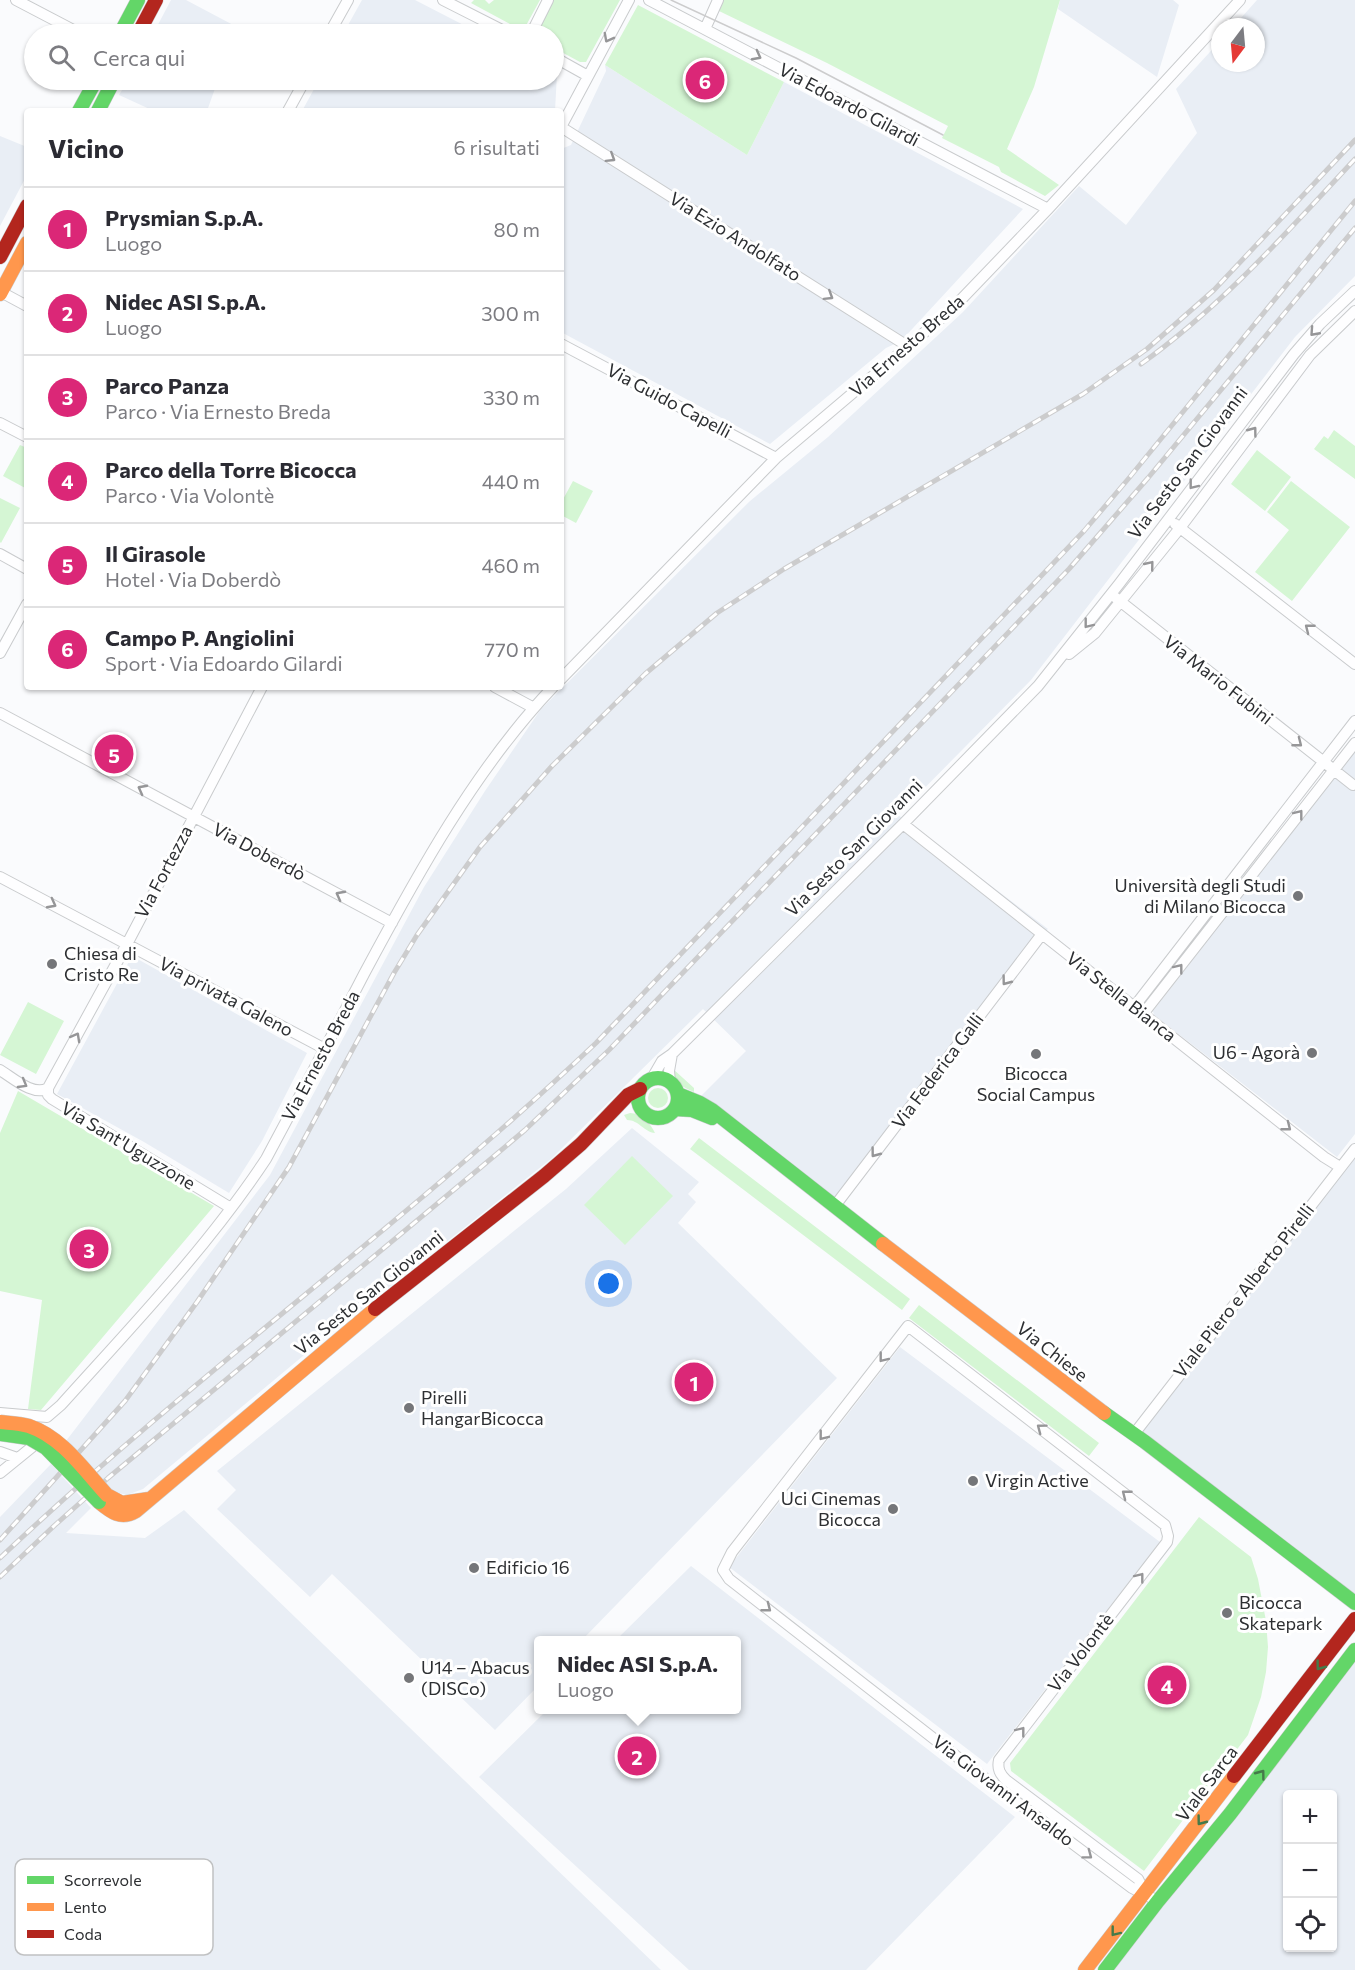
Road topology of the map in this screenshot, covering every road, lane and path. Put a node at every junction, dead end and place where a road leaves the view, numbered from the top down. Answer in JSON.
{"nodes":[{"id":1,"x":138,"y":0,"type":"edge"},
{"id":2,"x":156,"y":0,"type":"edge"},
{"id":3,"x":348,"y":0,"type":"edge"},
{"id":4,"x":443,"y":0,"type":"edge"},
{"id":5,"x":548,"y":0,"type":"edge"},
{"id":6,"x":629,"y":0,"type":"edge"},
{"id":7,"x":650,"y":0,"type":"edge"},
{"id":8,"x":718,"y":0,"type":"edge"},
{"id":9,"x":1240,"y":0,"type":"edge"},
{"id":10,"x":20,"y":1,"type":"edge"},
{"id":11,"x":63,"y":24,"type":"edge"},
{"id":12,"x":125,"y":24,"type":"edge"},
{"id":13,"x":143,"y":24,"type":"edge"},
{"id":14,"x":335,"y":24,"type":"edge"},
{"id":15,"x":490,"y":24,"type":"edge"},
{"id":16,"x":536,"y":24,"type":"edge"},
{"id":17,"x":705,"y":29,"type":"junction"},
{"id":18,"x":564,"y":63,"type":"edge"},
{"id":19,"x":588,"y":76,"type":"junction"},
{"id":20,"x":91,"y":90,"type":"edge"},
{"id":21,"x":109,"y":90,"type":"edge"},
{"id":22,"x":300,"y":90,"type":"edge"},
{"id":23,"x":81,"y":108,"type":"edge"},
{"id":24,"x":100,"y":108,"type":"edge"},
{"id":25,"x":290,"y":108,"type":"edge"},
{"id":26,"x":564,"y":121,"type":"edge"},
{"id":27,"x":564,"y":129,"type":"edge"},
{"id":28,"x":1048,"y":209,"type":"junction"},
{"id":29,"x":24,"y":212,"type":"edge"},
{"id":30,"x":24,"y":249,"type":"edge"},
{"id":31,"x":0,"y":256,"type":"edge"},
{"id":32,"x":1355,"y":291,"type":"edge"},
{"id":33,"x":0,"y":293,"type":"edge"},
{"id":34,"x":24,"y":305,"type":"edge"},
{"id":35,"x":1355,"y":311,"type":"edge"},
{"id":36,"x":564,"y":346,"type":"edge"},
{"id":37,"x":909,"y":347,"type":"junction"},
{"id":38,"x":0,"y":423,"type":"edge"},
{"id":39,"x":24,"y":435,"type":"edge"},
{"id":40,"x":777,"y":458,"type":"junction"},
{"id":41,"x":1168,"y":519,"type":"junction"},
{"id":42,"x":1180,"y":528,"type":"junction"},
{"id":43,"x":0,"y":554,"type":"edge"},
{"id":44,"x":24,"y":567,"type":"edge"},
{"id":45,"x":1119,"y":584,"type":"junction"},
{"id":46,"x":1120,"y":603,"type":"junction"},
{"id":47,"x":24,"y":609,"type":"edge"},
{"id":48,"x":0,"y":653,"type":"edge"},
{"id":49,"x":1057,"y":663,"type":"junction"},
{"id":50,"x":1355,"y":664,"type":"edge"},
{"id":51,"x":564,"y":676,"type":"edge"},
{"id":52,"x":257,"y":690,"type":"edge"},
{"id":53,"x":501,"y":690,"type":"edge"},
{"id":54,"x":550,"y":690,"type":"edge"},
{"id":55,"x":534,"y":708,"type":"junction"},
{"id":56,"x":0,"y":713,"type":"edge"},
{"id":57,"x":1355,"y":721,"type":"edge"},
{"id":58,"x":1355,"y":743,"type":"edge"},
{"id":59,"x":1323,"y":763,"type":"junction"},
{"id":60,"x":1334,"y":770,"type":"junction"},
{"id":61,"x":1353,"y":785,"type":"dead end"},
{"id":62,"x":193,"y":817,"type":"junction"},
{"id":63,"x":903,"y":824,"type":"junction"},
{"id":64,"x":0,"y":877,"type":"edge"},
{"id":65,"x":392,"y":923,"type":"junction"},
{"id":66,"x":1042,"y":934,"type":"junction"},
{"id":67,"x":127,"y":944,"type":"junction"},
{"id":68,"x":1134,"y":1007,"type":"junction"},
{"id":69,"x":1143,"y":1014,"type":"junction"},
{"id":70,"x":324,"y":1049,"type":"junction"},
{"id":71,"x":672,"y":1054,"type":"junction"},
{"id":72,"x":0,"y":1070,"type":"edge"},
{"id":73,"x":646,"y":1085,"type":"junction"},
{"id":74,"x":48,"y":1088,"type":"junction"},
{"id":75,"x":674,"y":1088,"type":"junction"},
{"id":76,"x":675,"y":1108,"type":"junction"},
{"id":77,"x":642,"y":1109,"type":"junction"},
{"id":78,"x":610,"y":1115,"type":"junction"},
{"id":79,"x":730,"y":1126,"type":"junction"},
{"id":80,"x":1355,"y":1149,"type":"edge"},
{"id":81,"x":1340,"y":1167,"type":"junction"},
{"id":82,"x":834,"y":1207,"type":"junction"},
{"id":83,"x":231,"y":1208,"type":"junction"},
{"id":84,"x":0,"y":1413,"type":"edge"},
{"id":85,"x":0,"y":1422,"type":"edge"},
{"id":86,"x":0,"y":1434,"type":"edge"},
{"id":87,"x":1134,"y":1434,"type":"junction"},
{"id":88,"x":32,"y":1447,"type":"dead end"},
{"id":89,"x":0,"y":1452,"type":"edge"},
{"id":90,"x":15,"y":1458,"type":"junction"},
{"id":91,"x":0,"y":1473,"type":"edge"},
{"id":92,"x":103,"y":1499,"type":"junction"},
{"id":93,"x":1165,"y":1525,"type":"joint"},
{"id":94,"x":1355,"y":1603,"type":"edge"},
{"id":95,"x":1355,"y":1619,"type":"edge"},
{"id":96,"x":1355,"y":1650,"type":"edge"},
{"id":97,"x":999,"y":1760,"type":"junction"},
{"id":98,"x":974,"y":1770,"type":"junction"},
{"id":99,"x":1145,"y":1893,"type":"junction"},
{"id":100,"x":1158,"y":1901,"type":"junction"},
{"id":101,"x":1085,"y":1970,"type":"edge"},
{"id":102,"x":1105,"y":1970,"type":"edge"}],
"edges":[{"from":1,"to":12,"type":"street"},
{"from":2,"to":13,"type":"street"},
{"from":3,"to":14,"type":"street"},
{"from":4,"to":15,"type":"street"},
{"from":5,"to":16,"type":"street"},
{"from":6,"to":19,"type":"street","one_way":true},
{"from":7,"to":17,"type":"street","name":"Via Edoardo Gilardi"},
{"from":8,"to":17,"type":"street"},
{"from":9,"to":28,"type":"street","name":"Via Ernesto Breda"},
{"from":10,"to":11,"type":"street"},
{"from":17,"to":28,"type":"street","name":"Via Edoardo Gilardi","one_way":true},
{"from":18,"to":19,"type":"street"},
{"from":19,"to":26,"type":"street"},
{"from":20,"to":23,"type":"street"},
{"from":21,"to":24,"type":"street"},
{"from":22,"to":25,"type":"street"},
{"from":27,"to":37,"type":"street","name":"Via Ezio Andolfato","one_way":true},
{"from":28,"to":37,"type":"street","name":"Via Ernesto Breda"},
{"from":29,"to":31,"type":"street"},
{"from":30,"to":33,"type":"street"},
{"from":32,"to":41,"type":"street","name":"Via Sesto San Giovanni","one_way":true},
{"from":33,"to":34,"type":"street"},
{"from":42,"to":35,"type":"street","name":"Via Sesto San Giovanni","one_way":true},
{"from":36,"to":40,"type":"street","name":"Via Guido Capelli"},
{"from":37,"to":40,"type":"street","name":"Via Ernesto Breda"},
{"from":38,"to":39,"type":"street"},
{"from":40,"to":51,"type":"street","name":"Via Ernesto Breda"},
{"from":41,"to":42,"type":"street"},
{"from":41,"to":45,"type":"street","name":"Via Sesto San Giovanni"},
{"from":46,"to":42,"type":"street","name":"Via Sesto San Giovanni","one_way":true},
{"from":50,"to":42,"type":"street","one_way":true},
{"from":43,"to":44,"type":"street"},
{"from":45,"to":46,"type":"street"},
{"from":45,"to":49,"type":"street","name":"Via Sesto San Giovanni","one_way":true},
{"from":46,"to":49,"type":"street","name":"Via Sesto San Giovanni"},
{"from":46,"to":59,"type":"street","name":"Via Mario Fubini","one_way":true},
{"from":47,"to":48,"type":"street"},
{"from":49,"to":63,"type":"street","name":"Via Sesto San Giovanni"},
{"from":52,"to":62,"type":"street","name":"Via Fortezza"},
{"from":53,"to":55,"type":"street"},
{"from":54,"to":55,"type":"street","name":"Via Ernesto Breda"},
{"from":55,"to":65,"type":"street","name":"Via Ernesto Breda"},
{"from":62,"to":56,"type":"street","name":"Via Doberdò","one_way":true},
{"from":57,"to":59,"type":"street"},
{"from":58,"to":60,"type":"street"},
{"from":59,"to":60,"type":"street","name":"Via Mario Fubini"},
{"from":59,"to":68,"type":"street"},
{"from":60,"to":61,"type":"street","name":"Via Mario Fubini"},
{"from":69,"to":60,"type":"street","one_way":true},
{"from":65,"to":62,"type":"street","name":"Via Doberdò","one_way":true},
{"from":62,"to":67,"type":"street","name":"Via Fortezza"},
{"from":63,"to":66,"type":"street","name":"Via Stella Bianca"},
{"from":63,"to":71,"type":"street","name":"Via Sesto San Giovanni"},
{"from":64,"to":67,"type":"street","name":"Via privata Galeno","one_way":true},
{"from":65,"to":70,"type":"street","name":"Via Ernesto Breda"},
{"from":66,"to":68,"type":"street","name":"Via Stella Bianca"},
{"from":66,"to":82,"type":"street","name":"Via Federica Galli","one_way":true},
{"from":67,"to":70,"type":"street","name":"Via privata Galeno"},
{"from":74,"to":67,"type":"street","name":"Via Fortezza","one_way":true},
{"from":68,"to":69,"type":"street","name":"Via Stella Bianca"},
{"from":69,"to":81,"type":"street","name":"Via Stella Bianca","one_way":true},
{"from":70,"to":83,"type":"street","name":"Via Ernesto Breda"},
{"from":71,"to":73,"type":"street","name":"Via Sesto San Giovanni"},
{"from":71,"to":75,"type":"street"},
{"from":72,"to":74,"type":"street","name":"Via Sant'Uguzzone","one_way":true},
{"from":73,"to":75,"type":"street"},
{"from":73,"to":77,"type":"street"},
{"from":73,"to":78,"type":"street","name":"Via Sesto San Giovanni"},
{"from":74,"to":83,"type":"street","name":"Via Sant'Uguzzone"},
{"from":75,"to":76,"type":"street"},
{"from":75,"to":79,"type":"street","name":"Via Chiese"},
{"from":76,"to":77,"type":"street","name":"Via Chiese"},
{"from":76,"to":79,"type":"street","name":"Via Chiese"},
{"from":77,"to":78,"type":"street"},
{"from":78,"to":92,"type":"street","name":"Via Sesto San Giovanni"},
{"from":79,"to":82,"type":"street","name":"Via Chiese"},
{"from":80,"to":81,"type":"street","name":"Viale Piero e Alberto Pirelli"},
{"from":81,"to":87,"type":"street","name":"Viale Piero e Alberto Pirelli"},
{"from":82,"to":87,"type":"street","name":"Via Chiese"},
{"from":83,"to":84,"type":"street","name":"Via Ernesto Breda"},
{"from":85,"to":92,"type":"street","bridge":true},
{"from":86,"to":92,"type":"street","bridge":true},
{"from":87,"to":94,"type":"street","name":"Via Chiese"},
{"from":88,"to":90,"type":"street"},
{"from":89,"to":90,"type":"street"},
{"from":90,"to":91,"type":"street"},
{"from":97,"to":93,"type":"street","name":"Via Volontè","one_way":true},
{"from":93,"to":98,"type":"street","name":"Via Giovanni Ansaldo","one_way":true},
{"from":95,"to":99,"type":"street","name":"Viale Sarca","one_way":true},
{"from":100,"to":96,"type":"street","name":"Viale Sarca","one_way":true},
{"from":97,"to":98,"type":"street"},
{"from":97,"to":99,"type":"street","name":"Via Giovanni Ansaldo"},
{"from":98,"to":99,"type":"street","name":"Via Giovanni Ansaldo","one_way":true},
{"from":99,"to":100,"type":"street"},
{"from":99,"to":101,"type":"street","name":"Viale Sarca","one_way":true},
{"from":100,"to":102,"type":"street","name":"Viale Sarca"}]}
